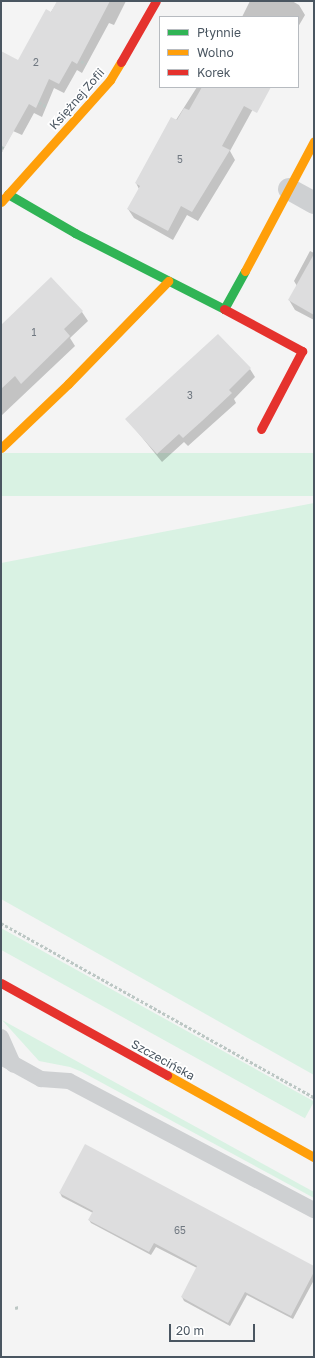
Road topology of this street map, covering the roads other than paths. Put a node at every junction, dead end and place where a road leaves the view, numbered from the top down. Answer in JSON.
{"nodes":[{"id":1,"x":156,"y":1,"type":"edge"},
{"id":2,"x":314,"y":141,"type":"edge"},
{"id":3,"x":289,"y":189,"type":"junction"},
{"id":4,"x":8,"y":194,"type":"junction"},
{"id":5,"x":1,"y":202,"type":"edge"},
{"id":6,"x":314,"y":203,"type":"edge"},
{"id":7,"x":168,"y":281,"type":"junction"},
{"id":8,"x":224,"y":309,"type":"junction"},
{"id":9,"x":261,"y":429,"type":"dead end"},
{"id":10,"x":1,"y":448,"type":"edge"},
{"id":11,"x":1,"y":983,"type":"edge"},
{"id":12,"x":1,"y":1037,"type":"edge"},
{"id":13,"x":7,"y":1060,"type":"edge"},
{"id":14,"x":314,"y":1157,"type":"edge"},
{"id":15,"x":314,"y":1210,"type":"edge"}],
"edges":[{"from":1,"to":4,"type":"street","name":"Księżnej Zofii"},
{"from":2,"to":3,"type":"street"},
{"from":3,"to":6,"type":"street"},
{"from":3,"to":8,"type":"street"},
{"from":4,"to":5,"type":"street","name":"Księżnej Zofii"},
{"from":4,"to":7,"type":"street"},
{"from":7,"to":8,"type":"street"},
{"from":7,"to":10,"type":"street"},
{"from":8,"to":9,"type":"street"},
{"from":11,"to":14,"type":"street","name":"Szczecińska"},
{"from":12,"to":13,"type":"lane"},
{"from":13,"to":15,"type":"lane"}]}
